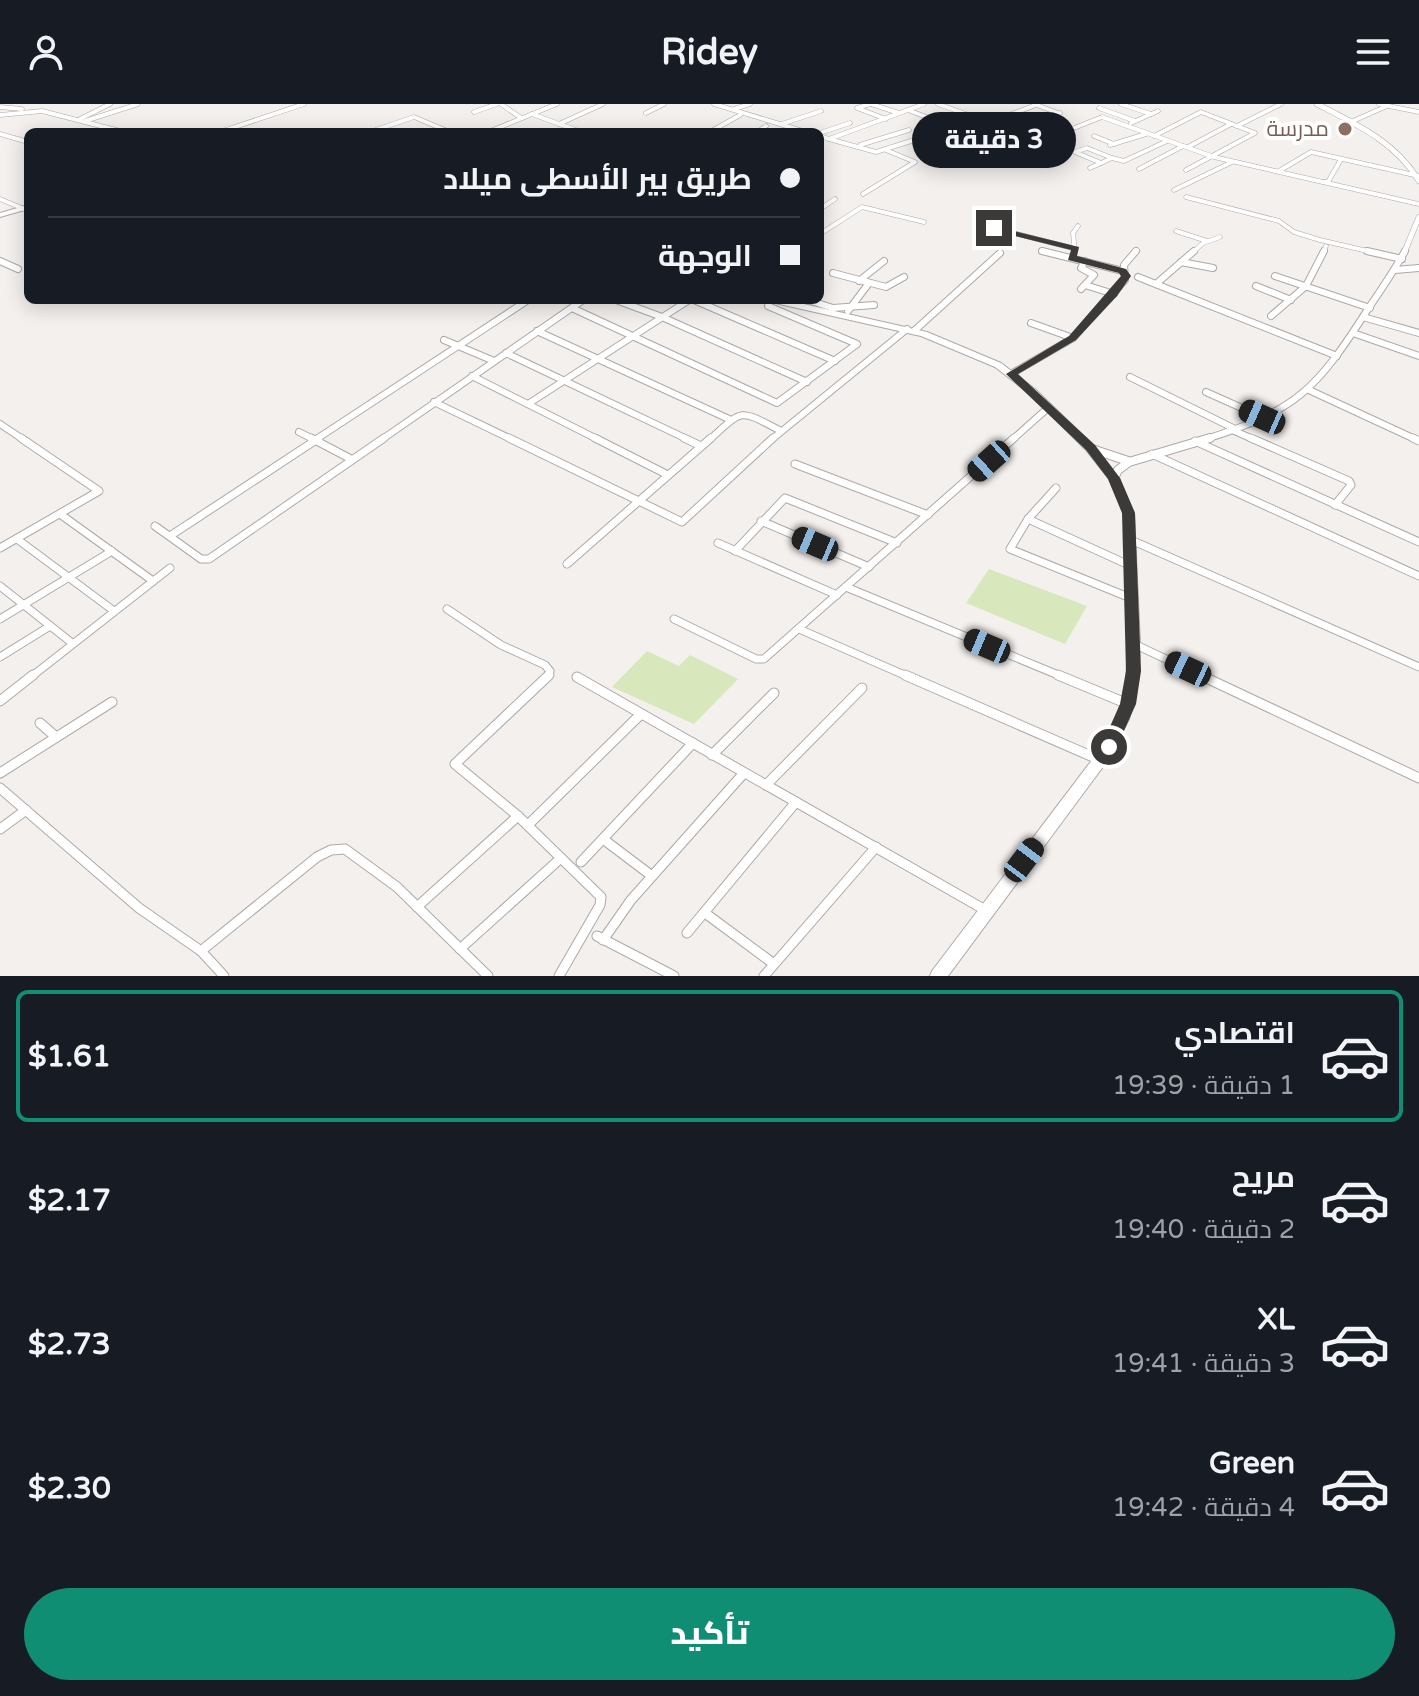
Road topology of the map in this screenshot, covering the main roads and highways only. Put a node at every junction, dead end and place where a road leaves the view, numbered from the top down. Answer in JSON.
{"nodes":[{"id":1,"x":24,"y":209,"type":"edge"},
{"id":2,"x":0,"y":215,"type":"edge"},
{"id":3,"x":799,"y":304,"type":"edge"},
{"id":4,"x":938,"y":976,"type":"edge"}],
"edges":[{"from":1,"to":2,"type":"main road"},
{"from":3,"to":4,"type":"main road"}]}
